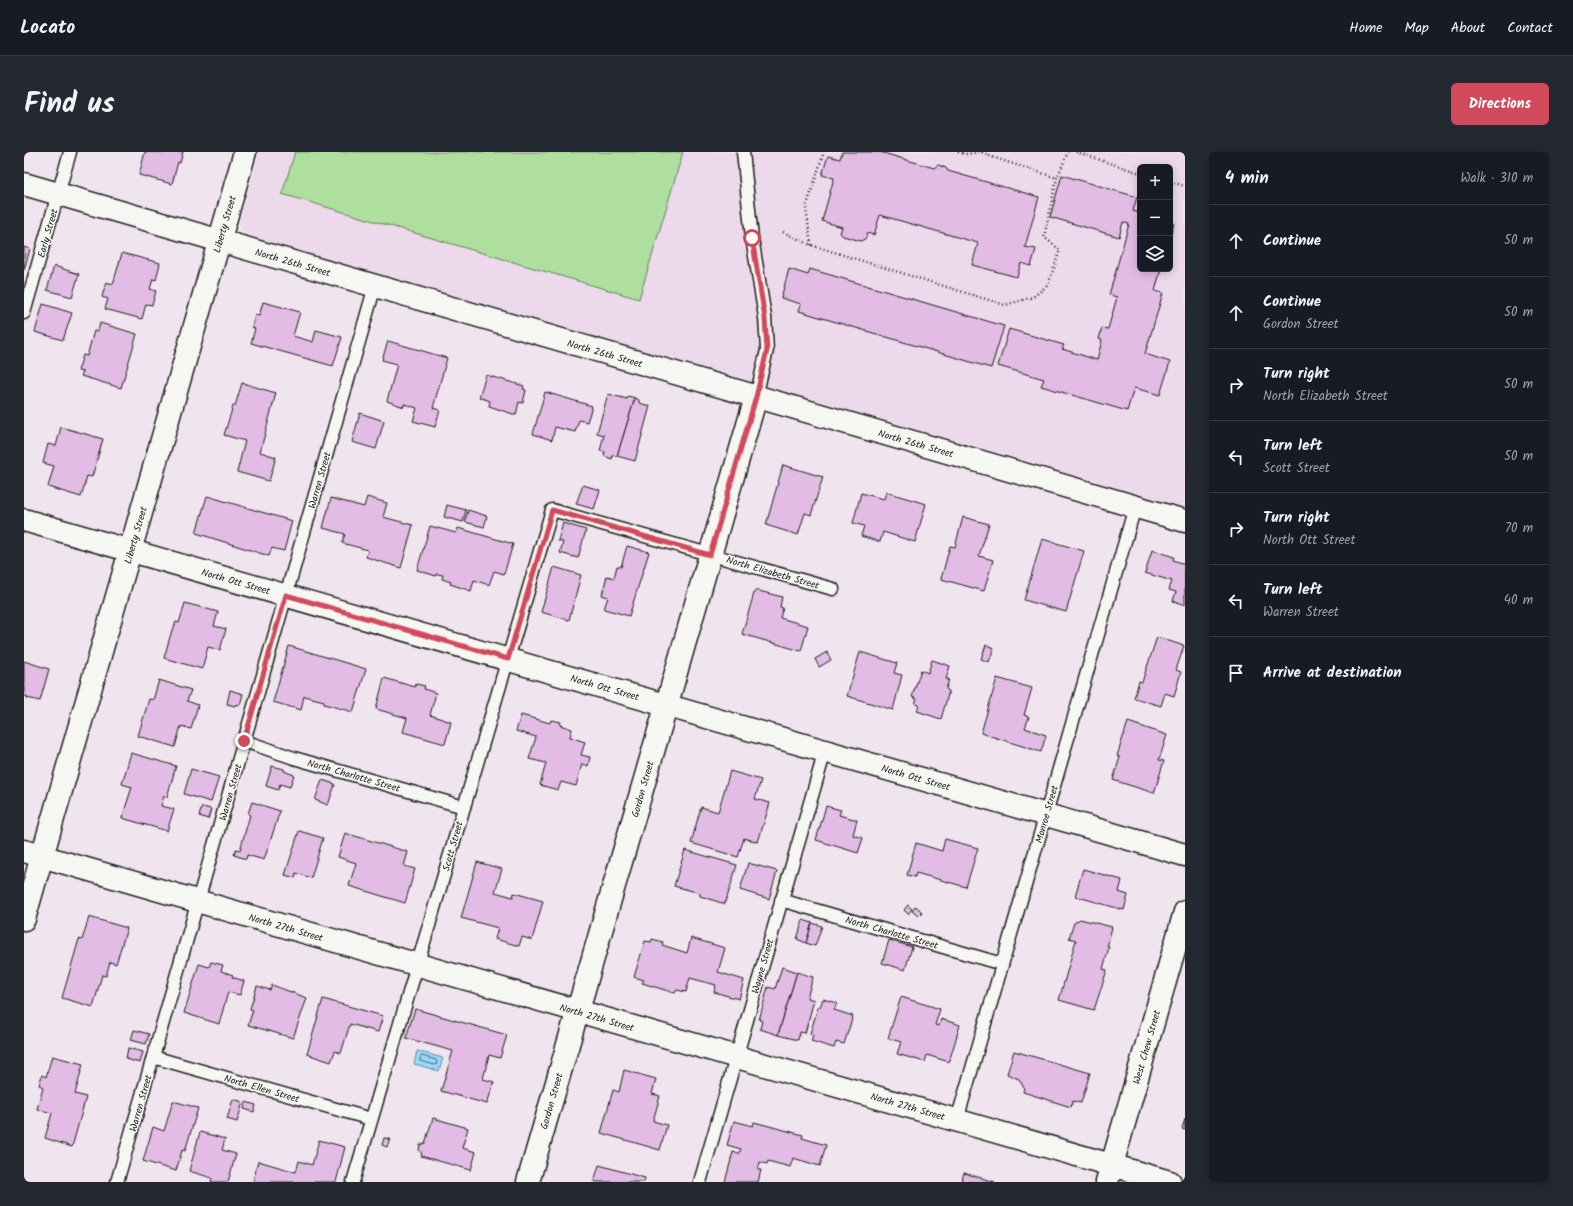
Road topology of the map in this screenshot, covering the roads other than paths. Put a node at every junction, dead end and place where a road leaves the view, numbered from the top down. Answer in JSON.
{"nodes":[{"id":1,"x":70,"y":152,"type":"edge"},
{"id":2,"x":245,"y":152,"type":"edge"},
{"id":3,"x":743,"y":152,"type":"edge"},
{"id":4,"x":24,"y":184,"type":"edge"},
{"id":5,"x":58,"y":194,"type":"junction"},
{"id":6,"x":220,"y":241,"type":"junction"},
{"id":7,"x":375,"y":286,"type":"junction"},
{"id":8,"x":24,"y":313,"type":"edge"},
{"id":9,"x":756,"y":397,"type":"junction"},
{"id":10,"x":1135,"y":507,"type":"junction"},
{"id":11,"x":552,"y":510,"type":"joint"},
{"id":12,"x":24,"y":520,"type":"edge"},
{"id":13,"x":1185,"y":521,"type":"edge"},
{"id":14,"x":130,"y":550,"type":"junction"},
{"id":15,"x":710,"y":555,"type":"junction"},
{"id":16,"x":833,"y":589,"type":"dead end"},
{"id":17,"x":286,"y":595,"type":"junction"},
{"id":18,"x":508,"y":659,"type":"junction"},
{"id":19,"x":666,"y":705,"type":"junction"},
{"id":20,"x":244,"y":741,"type":"junction"},
{"id":21,"x":825,"y":751,"type":"junction"},
{"id":22,"x":464,"y":807,"type":"junction"},
{"id":23,"x":1046,"y":815,"type":"junction"},
{"id":24,"x":33,"y":854,"type":"edge"},
{"id":25,"x":1185,"y":855,"type":"edge"},
{"id":26,"x":782,"y":900,"type":"junction"},
{"id":27,"x":198,"y":901,"type":"junction"},
{"id":28,"x":1185,"y":912,"type":"edge"},
{"id":29,"x":24,"y":919,"type":"edge"},
{"id":30,"x":1002,"y":964,"type":"junction"},
{"id":31,"x":417,"y":965,"type":"junction"},
{"id":32,"x":577,"y":1011,"type":"junction"},
{"id":33,"x":153,"y":1057,"type":"junction"},
{"id":34,"x":736,"y":1057,"type":"junction"},
{"id":35,"x":371,"y":1119,"type":"junction"},
{"id":36,"x":957,"y":1120,"type":"junction"},
{"id":37,"x":1110,"y":1174,"type":"edge"},
{"id":38,"x":117,"y":1182,"type":"edge"},
{"id":39,"x":353,"y":1182,"type":"edge"},
{"id":40,"x":528,"y":1182,"type":"edge"},
{"id":41,"x":700,"y":1182,"type":"edge"},
{"id":42,"x":1170,"y":1182,"type":"edge"}],
"edges":[{"from":1,"to":5,"type":"lane","name":"Early Street"},
{"from":2,"to":6,"type":"street","name":"Liberty Street"},
{"from":3,"to":9,"type":"lane"},
{"from":4,"to":5,"type":"street","name":"North 26th Street"},
{"from":5,"to":6,"type":"street","name":"North 26th Street"},
{"from":5,"to":8,"type":"lane","name":"Early Street"},
{"from":6,"to":7,"type":"street","name":"North 26th Street"},
{"from":6,"to":14,"type":"street","name":"Liberty Street"},
{"from":7,"to":9,"type":"street","name":"North 26th Street"},
{"from":7,"to":17,"type":"lane","name":"Warren Street"},
{"from":9,"to":10,"type":"street","name":"North 26th Street"},
{"from":9,"to":15,"type":"street","name":"Gordon Street"},
{"from":10,"to":13,"type":"street","name":"North 26th Street"},
{"from":10,"to":23,"type":"lane","name":"Monroe Street"},
{"from":11,"to":15,"type":"lane","name":"North Elizabeth Street"},
{"from":11,"to":18,"type":"lane","name":"Scott Street"},
{"from":12,"to":14,"type":"street","name":"North Ott Street"},
{"from":14,"to":17,"type":"street","name":"North Ott Street"},
{"from":14,"to":24,"type":"street","name":"Liberty Street"},
{"from":15,"to":16,"type":"lane","name":"North Elizabeth Street"},
{"from":15,"to":19,"type":"street","name":"Gordon Street"},
{"from":17,"to":18,"type":"street","name":"North Ott Street"},
{"from":17,"to":20,"type":"lane","name":"Warren Street"},
{"from":18,"to":19,"type":"street","name":"North Ott Street"},
{"from":18,"to":22,"type":"lane","name":"Scott Street"},
{"from":19,"to":21,"type":"street","name":"North Ott Street"},
{"from":19,"to":32,"type":"street","name":"Gordon Street"},
{"from":20,"to":22,"type":"lane","name":"North Charlotte Street"},
{"from":20,"to":27,"type":"lane","name":"Warren Street"},
{"from":21,"to":23,"type":"street","name":"North Ott Street"},
{"from":21,"to":26,"type":"lane","name":"Wayne Street"},
{"from":22,"to":31,"type":"lane","name":"Scott Street"},
{"from":23,"to":25,"type":"street","name":"North Ott Street"},
{"from":23,"to":30,"type":"lane","name":"Monroe Street"},
{"from":24,"to":27,"type":"street","name":"North 27th Street"},
{"from":24,"to":29,"type":"street","name":"Liberty Street"},
{"from":26,"to":30,"type":"lane","name":"North Charlotte Street"},
{"from":26,"to":34,"type":"lane","name":"Wayne Street"},
{"from":27,"to":31,"type":"street","name":"North 27th Street"},
{"from":27,"to":33,"type":"lane","name":"Warren Street"},
{"from":28,"to":37,"type":"street","name":"West Chew Street"},
{"from":30,"to":36,"type":"lane","name":"Monroe Street"},
{"from":31,"to":32,"type":"street","name":"North 27th Street"},
{"from":31,"to":35,"type":"lane","name":"Scott Street"},
{"from":32,"to":34,"type":"street","name":"North 27th Street"},
{"from":32,"to":40,"type":"street","name":"Gordon Street"},
{"from":33,"to":35,"type":"lane","name":"North Ellen Street"},
{"from":33,"to":38,"type":"lane","name":"Warren Street"},
{"from":34,"to":36,"type":"street","name":"North 27th Street"},
{"from":34,"to":41,"type":"lane","name":"Wayne Street"},
{"from":35,"to":39,"type":"lane","name":"Scott Street"},
{"from":36,"to":37,"type":"street","name":"North 27th Street"},
{"from":37,"to":42,"type":"street","name":"North 27th Street"}]}
